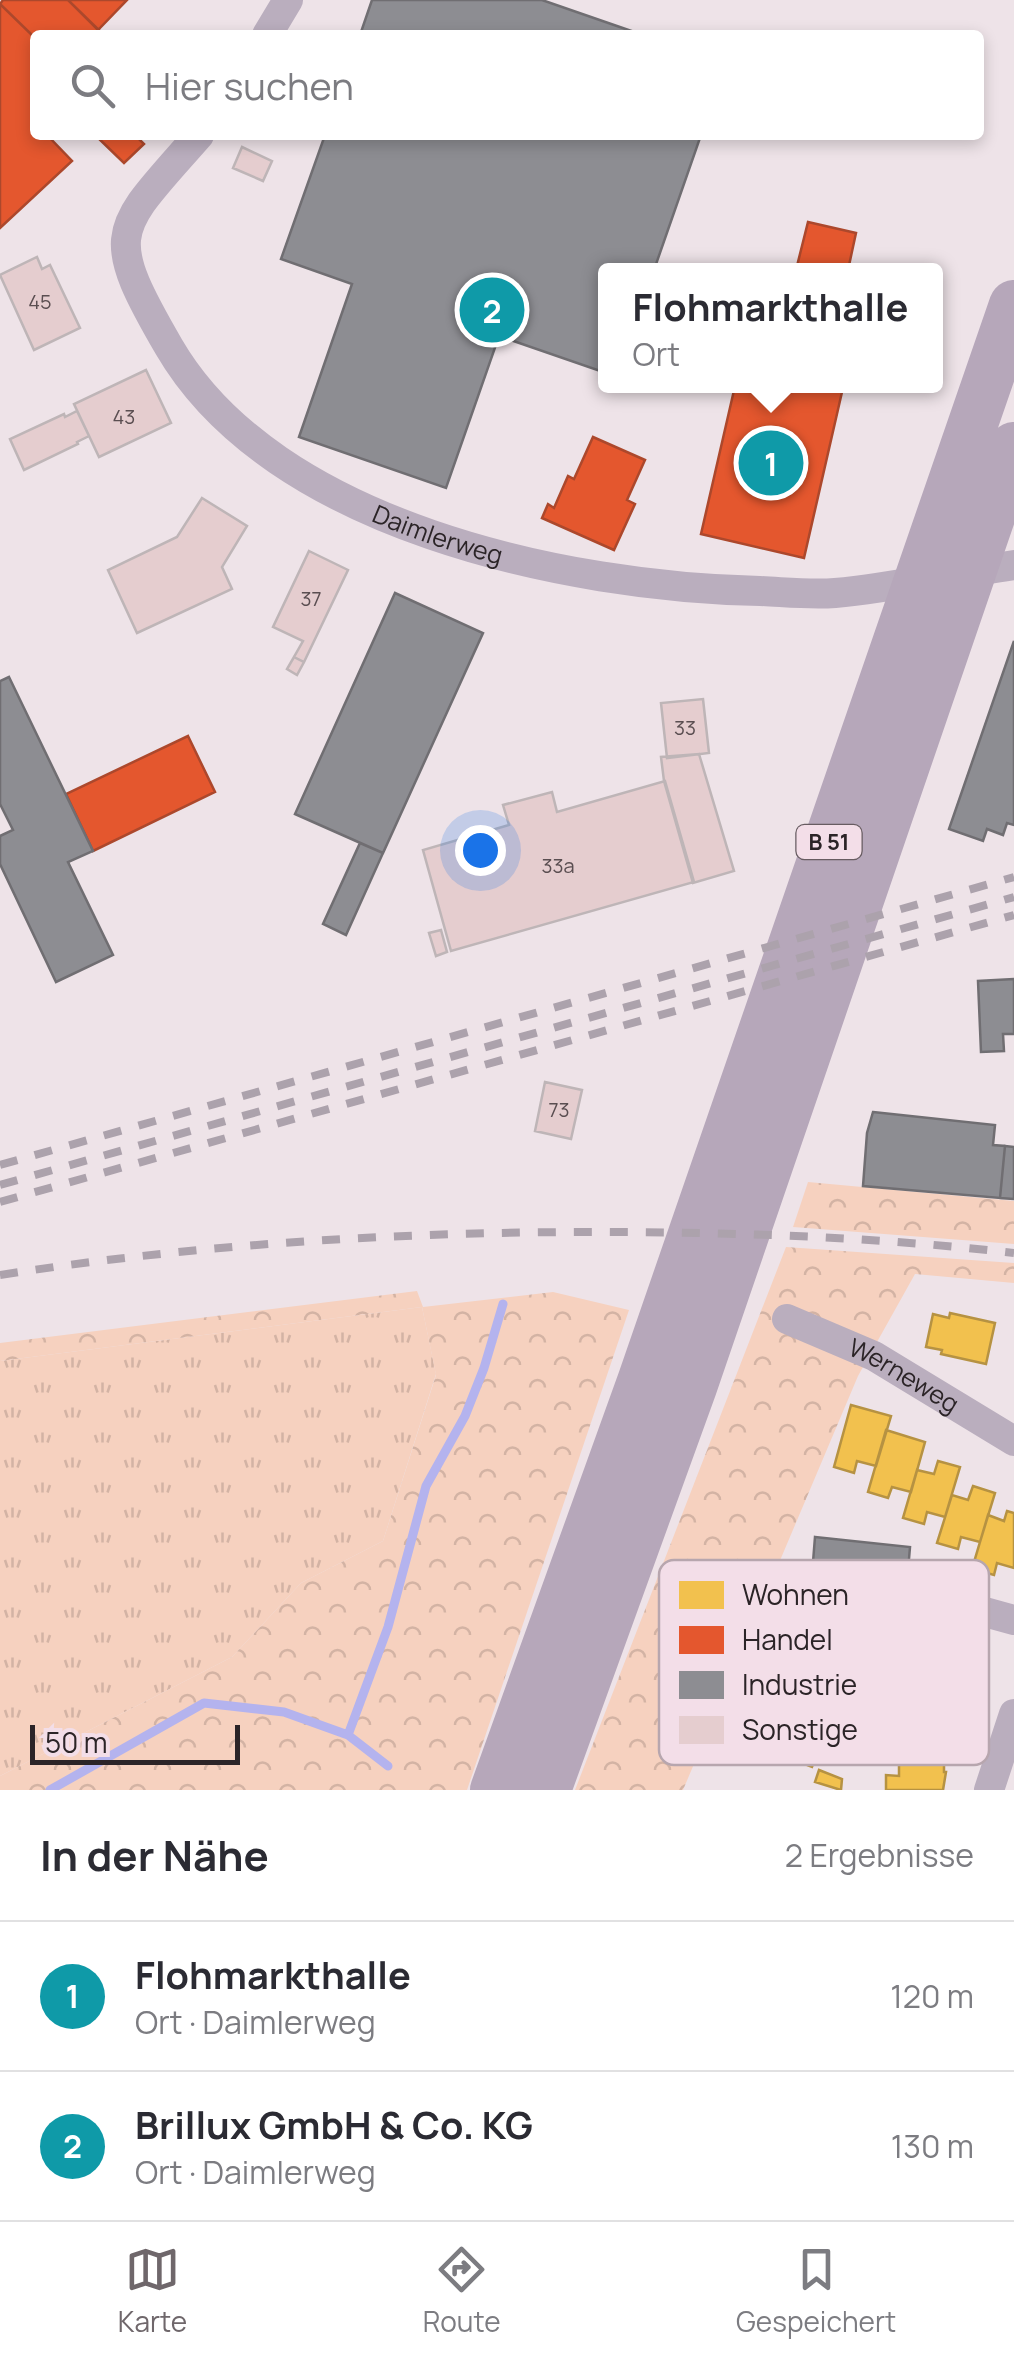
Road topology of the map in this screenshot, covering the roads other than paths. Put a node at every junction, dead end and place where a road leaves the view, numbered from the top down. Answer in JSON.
{"nodes":[{"id":1,"x":288,"y":0,"type":"edge"},
{"id":2,"x":270,"y":30,"type":"edge"},
{"id":3,"x":195,"y":140,"type":"edge"},
{"id":4,"x":1014,"y":305,"type":"edge"},
{"id":5,"x":1014,"y":447,"type":"edge"},
{"id":6,"x":1014,"y":565,"type":"edge"},
{"id":7,"x":787,"y":1320,"type":"dead end"},
{"id":8,"x":1014,"y":1441,"type":"edge"},
{"id":9,"x":989,"y":1613,"type":"edge"},
{"id":10,"x":1014,"y":1620,"type":"edge"},
{"id":11,"x":1014,"y":1714,"type":"edge"},
{"id":12,"x":496,"y":1790,"type":"edge"},
{"id":13,"x":546,"y":1790,"type":"edge"},
{"id":14,"x":989,"y":1790,"type":"edge"}],
"edges":[{"from":1,"to":2,"type":"street"},
{"from":3,"to":6,"type":"street","name":"Daimlerweg"},
{"from":4,"to":12,"type":"highway","number":"B 51"},
{"from":5,"to":13,"type":"highway","number":"B 51"},
{"from":7,"to":8,"type":"street","name":"Werneweg"},
{"from":9,"to":10,"type":"street"},
{"from":11,"to":14,"type":"street"}]}
